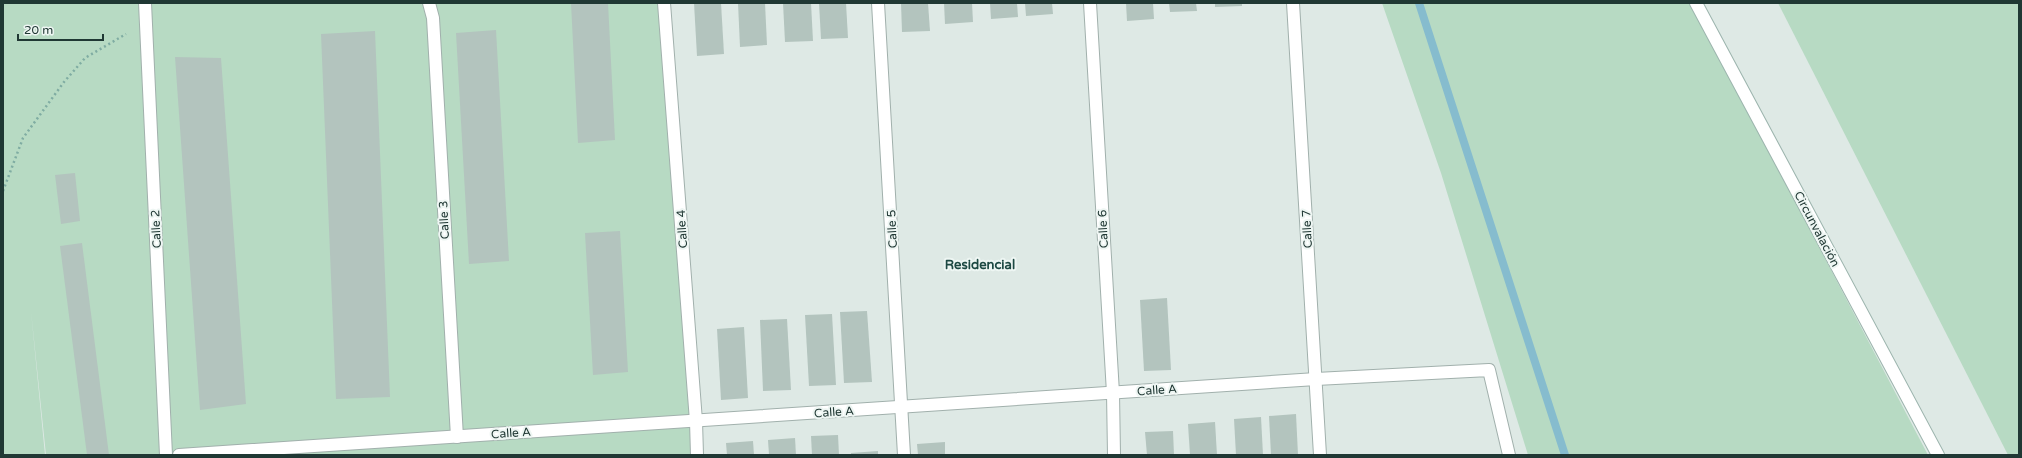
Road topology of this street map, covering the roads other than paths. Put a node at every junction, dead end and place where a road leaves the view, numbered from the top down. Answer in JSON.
{"nodes":[{"id":1,"x":145,"y":3,"type":"edge"},
{"id":2,"x":429,"y":3,"type":"edge"},
{"id":3,"x":664,"y":3,"type":"edge"},
{"id":4,"x":878,"y":3,"type":"edge"},
{"id":5,"x":1090,"y":3,"type":"edge"},
{"id":6,"x":1294,"y":3,"type":"edge"},
{"id":7,"x":1696,"y":3,"type":"edge"},
{"id":8,"x":1316,"y":379,"type":"junction"},
{"id":9,"x":1113,"y":393,"type":"junction"},
{"id":10,"x":902,"y":407,"type":"junction"},
{"id":11,"x":696,"y":421,"type":"junction"},
{"id":12,"x":457,"y":437,"type":"junction"},
{"id":13,"x":166,"y":455,"type":"edge"},
{"id":14,"x":179,"y":455,"type":"edge"},
{"id":15,"x":697,"y":455,"type":"edge"},
{"id":16,"x":904,"y":455,"type":"edge"},
{"id":17,"x":1114,"y":455,"type":"edge"},
{"id":18,"x":1320,"y":455,"type":"edge"},
{"id":19,"x":1508,"y":455,"type":"edge"},
{"id":20,"x":1938,"y":455,"type":"edge"}],
"edges":[{"from":1,"to":13,"type":"street","name":"Calle 2"},
{"from":2,"to":12,"type":"street","name":"Calle 3"},
{"from":3,"to":11,"type":"street","name":"Calle 4"},
{"from":4,"to":10,"type":"street","name":"Calle 5"},
{"from":5,"to":9,"type":"street","name":"Calle 6"},
{"from":6,"to":8,"type":"street","name":"Calle 7"},
{"from":7,"to":20,"type":"street","name":"Circunvalación"},
{"from":8,"to":9,"type":"street","name":"Calle A"},
{"from":8,"to":18,"type":"street","name":"Calle 7"},
{"from":8,"to":19,"type":"street","name":"Calle A"},
{"from":9,"to":10,"type":"street","name":"Calle A"},
{"from":9,"to":17,"type":"street","name":"Calle 6"},
{"from":10,"to":11,"type":"street","name":"Calle A"},
{"from":10,"to":16,"type":"street","name":"Calle 5"},
{"from":11,"to":12,"type":"street","name":"Calle A"},
{"from":11,"to":15,"type":"street","name":"Calle 4"},
{"from":12,"to":14,"type":"street","name":"Calle A"}]}
